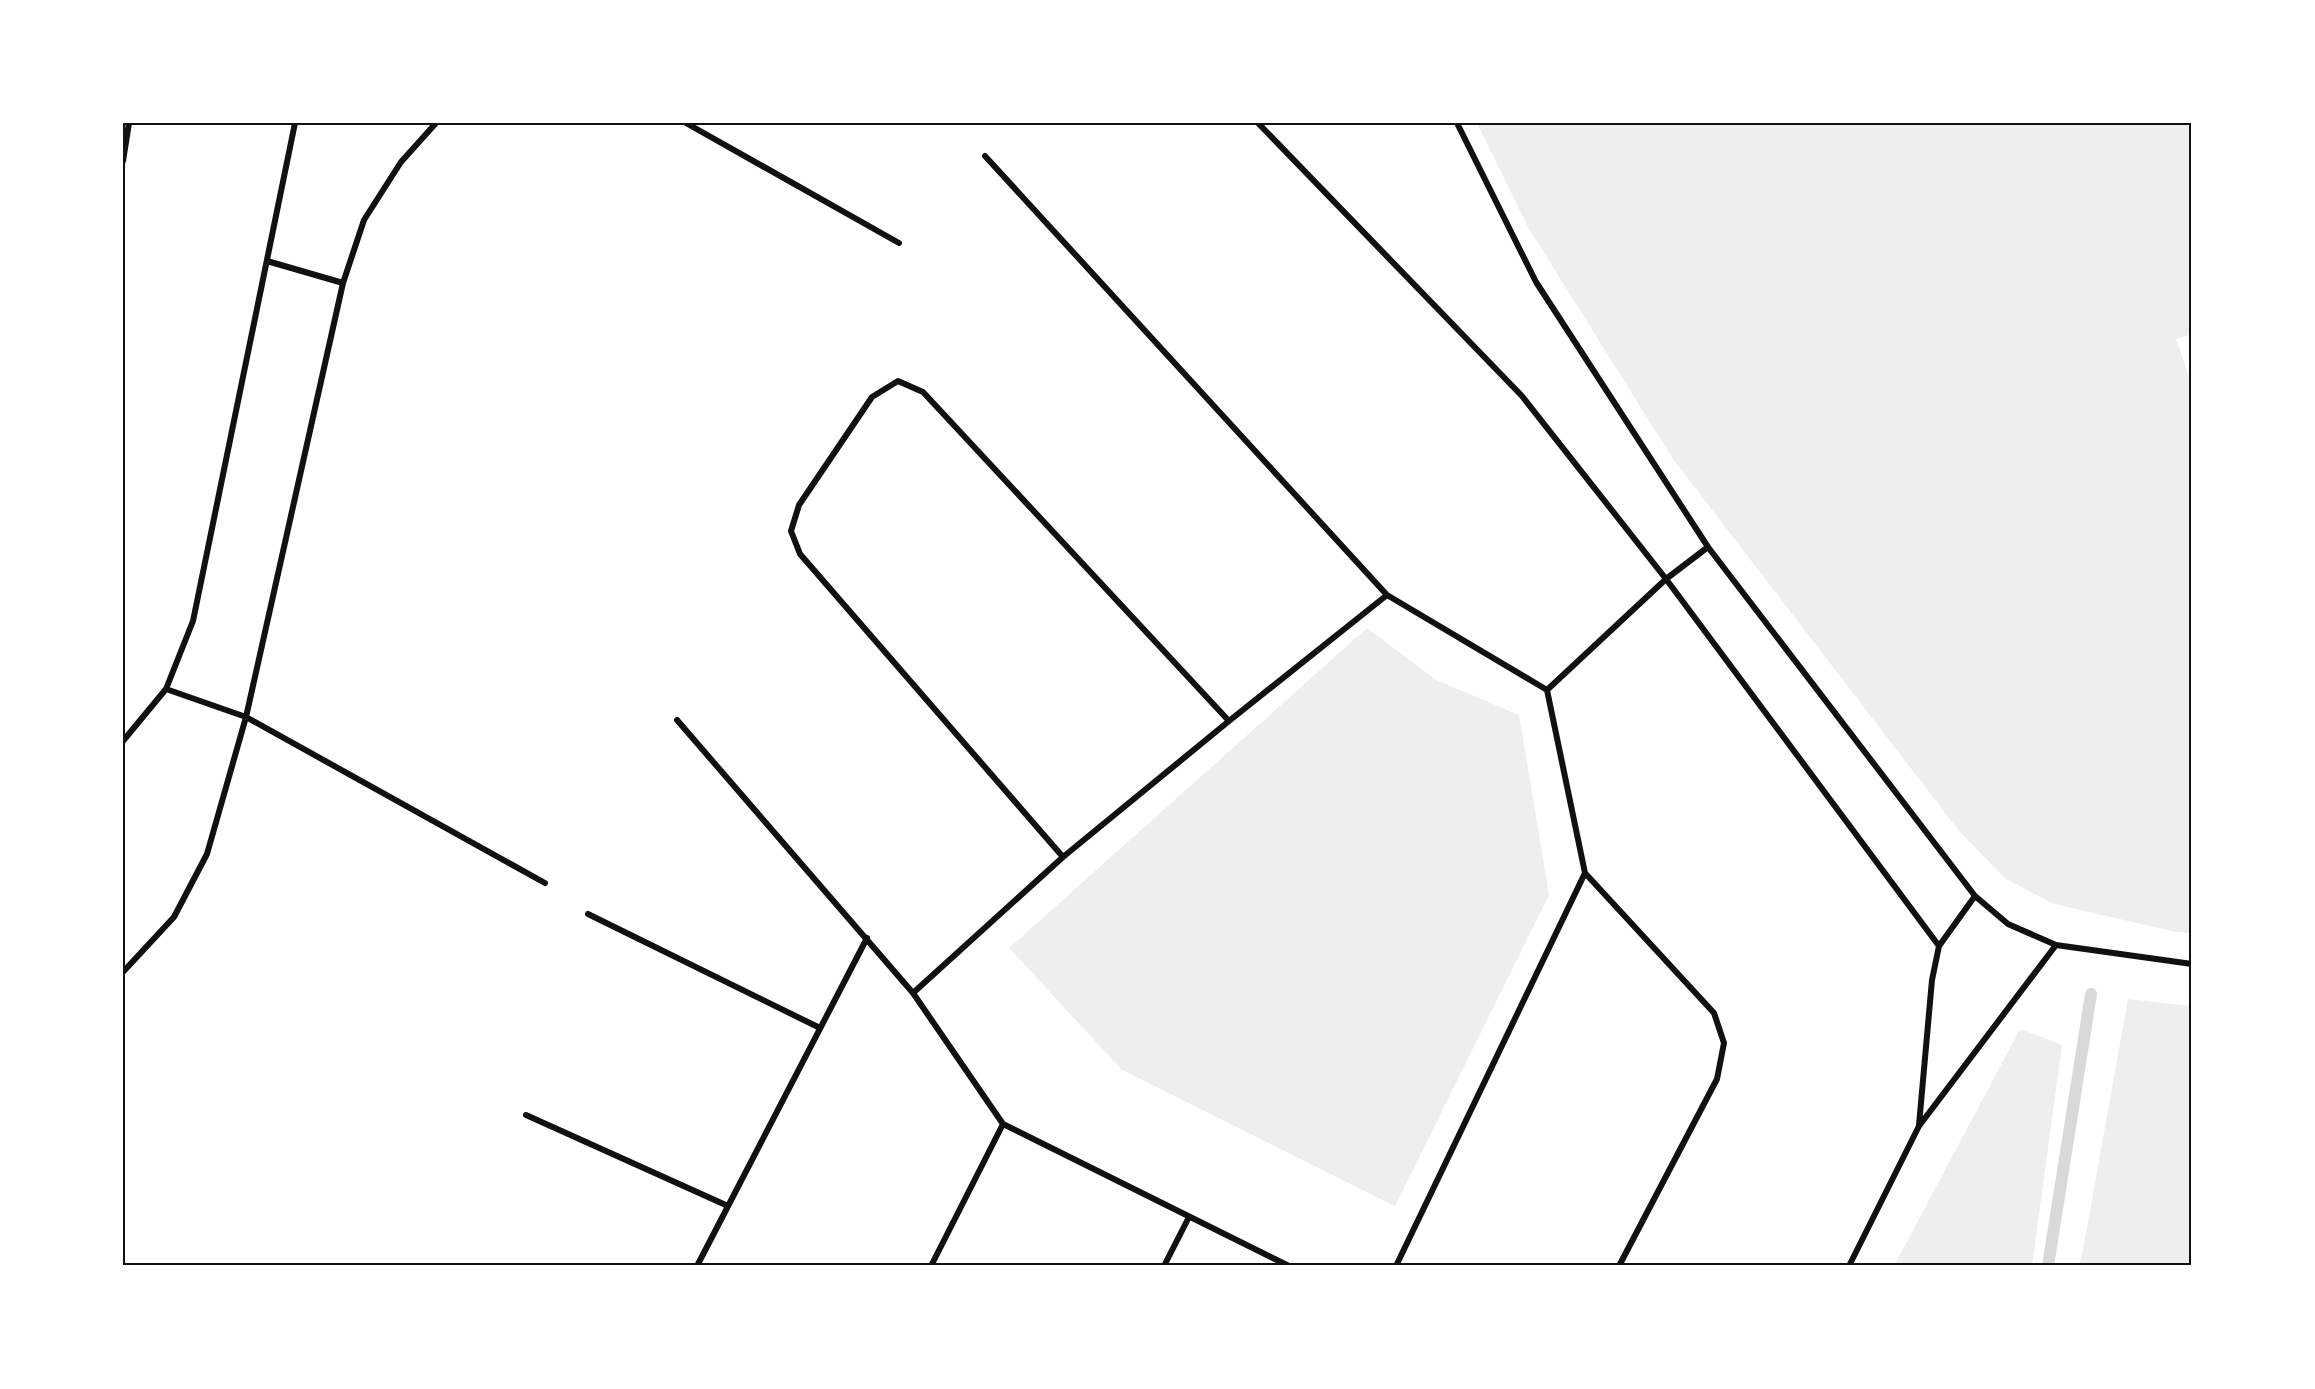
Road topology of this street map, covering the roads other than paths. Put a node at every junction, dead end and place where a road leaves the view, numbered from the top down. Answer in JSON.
{"nodes":[{"id":1,"x":129,"y":123,"type":"edge"},
{"id":2,"x":295,"y":123,"type":"edge"},
{"id":3,"x":436,"y":123,"type":"edge"},
{"id":4,"x":686,"y":123,"type":"edge"},
{"id":5,"x":1258,"y":123,"type":"edge"},
{"id":6,"x":1457,"y":123,"type":"edge"},
{"id":7,"x":985,"y":156,"type":"dead end"},
{"id":8,"x":123,"y":161,"type":"edge"},
{"id":9,"x":899,"y":243,"type":"dead end"},
{"id":10,"x":267,"y":261,"type":"junction"},
{"id":11,"x":343,"y":283,"type":"junction"},
{"id":12,"x":1708,"y":547,"type":"junction"},
{"id":13,"x":1666,"y":579,"type":"junction"},
{"id":14,"x":1387,"y":595,"type":"junction"},
{"id":15,"x":166,"y":689,"type":"junction"},
{"id":16,"x":1546,"y":690,"type":"junction"},
{"id":17,"x":246,"y":717,"type":"junction"},
{"id":18,"x":677,"y":720,"type":"dead end"},
{"id":19,"x":1229,"y":721,"type":"junction"},
{"id":20,"x":123,"y":741,"type":"edge"},
{"id":21,"x":1063,"y":857,"type":"junction"},
{"id":22,"x":1586,"y":873,"type":"junction"},
{"id":23,"x":545,"y":883,"type":"dead end"},
{"id":24,"x":1975,"y":897,"type":"junction"},
{"id":25,"x":588,"y":914,"type":"dead end"},
{"id":26,"x":867,"y":938,"type":"junction"},
{"id":27,"x":2056,"y":945,"type":"junction"},
{"id":28,"x":1939,"y":946,"type":"junction"},
{"id":29,"x":2192,"y":964,"type":"edge"},
{"id":30,"x":123,"y":972,"type":"edge"},
{"id":31,"x":913,"y":993,"type":"junction"},
{"id":32,"x":820,"y":1028,"type":"junction"},
{"id":33,"x":526,"y":1115,"type":"dead end"},
{"id":34,"x":1004,"y":1124,"type":"junction"},
{"id":35,"x":1919,"y":1126,"type":"junction"},
{"id":36,"x":728,"y":1206,"type":"junction"},
{"id":37,"x":1189,"y":1217,"type":"junction"},
{"id":38,"x":697,"y":1266,"type":"edge"},
{"id":39,"x":931,"y":1266,"type":"edge"},
{"id":40,"x":1164,"y":1266,"type":"edge"},
{"id":41,"x":1289,"y":1266,"type":"edge"},
{"id":42,"x":1396,"y":1266,"type":"edge"},
{"id":43,"x":1619,"y":1266,"type":"edge"},
{"id":44,"x":1849,"y":1266,"type":"edge"}],
"edges":[{"from":1,"to":8,"type":"street"},
{"from":2,"to":10,"type":"street"},
{"from":3,"to":11,"type":"street"},
{"from":4,"to":9,"type":"street"},
{"from":5,"to":13,"type":"street"},
{"from":6,"to":12,"type":"street"},
{"from":7,"to":14,"type":"street"},
{"from":10,"to":11,"type":"street"},
{"from":10,"to":15,"type":"street"},
{"from":11,"to":17,"type":"street"},
{"from":12,"to":13,"type":"street"},
{"from":12,"to":24,"type":"street"},
{"from":13,"to":16,"type":"street"},
{"from":13,"to":28,"type":"street"},
{"from":14,"to":16,"type":"street"},
{"from":14,"to":19,"type":"street"},
{"from":15,"to":17,"type":"street"},
{"from":15,"to":20,"type":"street"},
{"from":16,"to":22,"type":"street"},
{"from":17,"to":23,"type":"street"},
{"from":17,"to":30,"type":"street"},
{"from":18,"to":26,"type":"street"},
{"from":19,"to":21,"type":"street"},
{"from":19,"to":21,"type":"street"},
{"from":21,"to":31,"type":"street"},
{"from":22,"to":42,"type":"street"},
{"from":22,"to":43,"type":"street"},
{"from":24,"to":27,"type":"street"},
{"from":24,"to":28,"type":"street"},
{"from":25,"to":32,"type":"street"},
{"from":26,"to":31,"type":"street"},
{"from":26,"to":32,"type":"street"},
{"from":27,"to":29,"type":"street"},
{"from":27,"to":35,"type":"street"},
{"from":28,"to":35,"type":"street"},
{"from":31,"to":34,"type":"street"},
{"from":32,"to":36,"type":"street"},
{"from":33,"to":36,"type":"street"},
{"from":34,"to":37,"type":"street"},
{"from":34,"to":39,"type":"street"},
{"from":35,"to":44,"type":"street"},
{"from":36,"to":38,"type":"street"},
{"from":37,"to":40,"type":"street"},
{"from":37,"to":41,"type":"street"}]}
